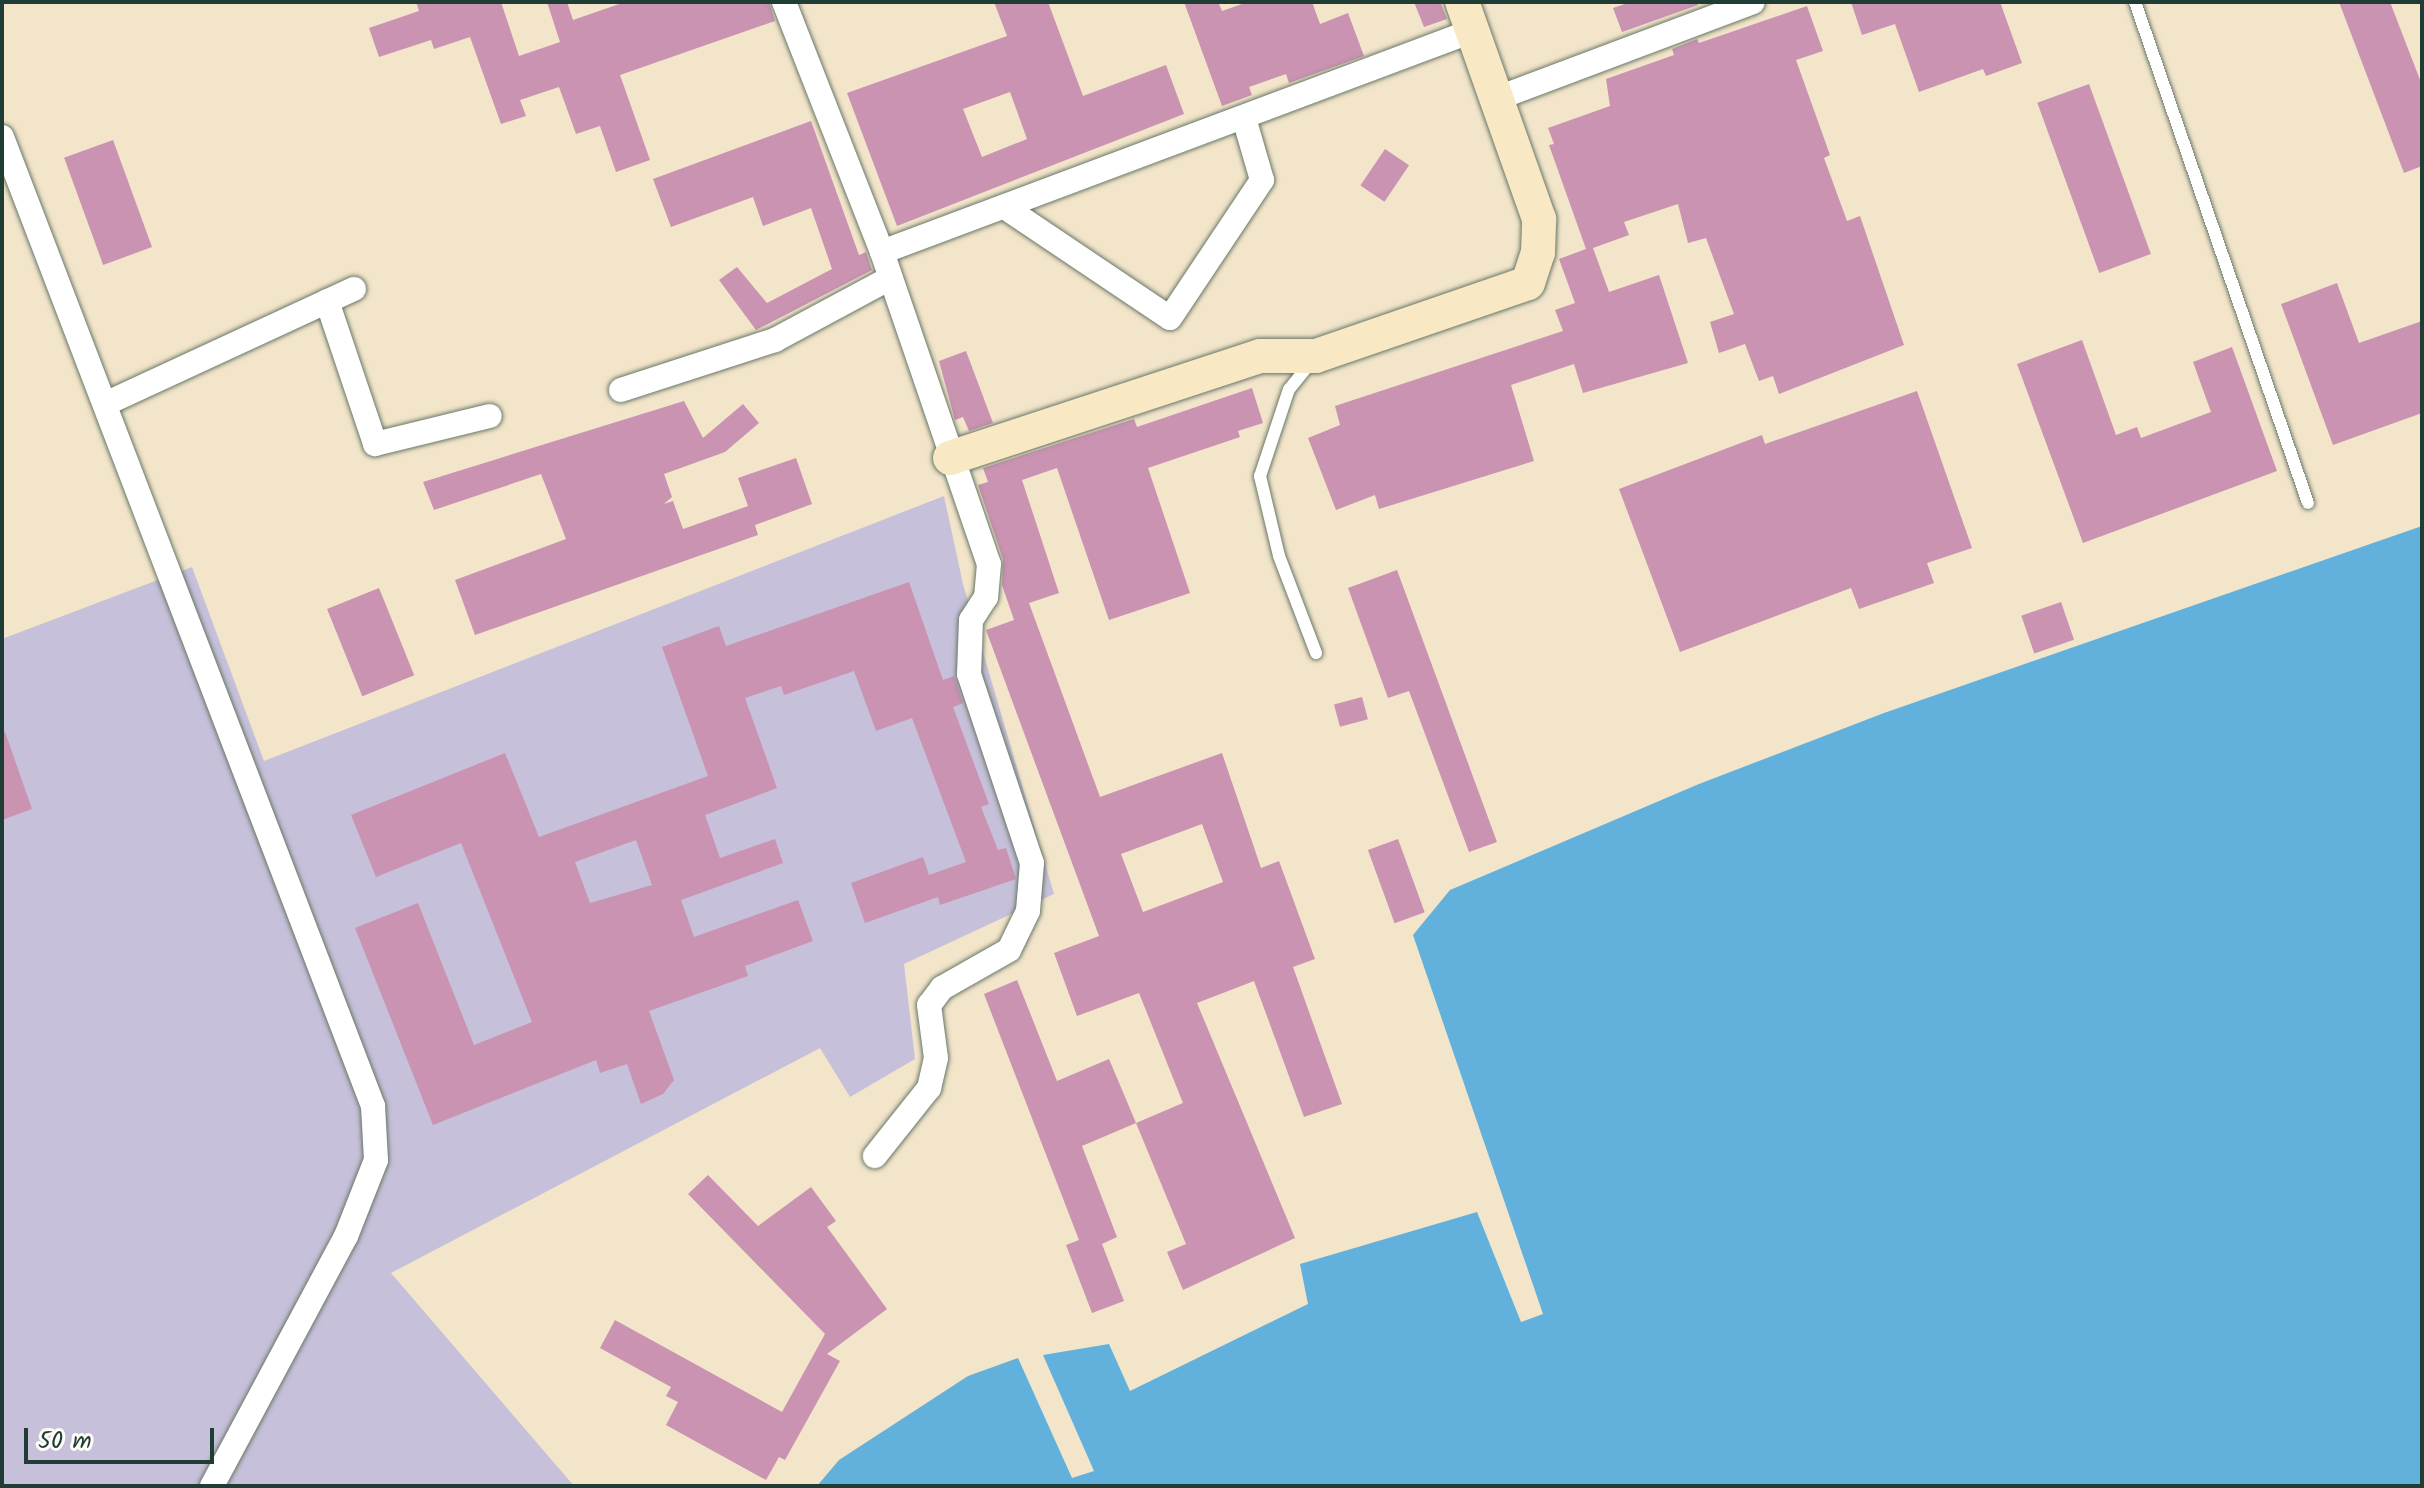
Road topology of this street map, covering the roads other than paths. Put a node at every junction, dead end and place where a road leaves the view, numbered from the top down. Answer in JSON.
{"nodes":[{"id":1,"x":784,"y":2,"type":"edge"},
{"id":2,"x":1753,"y":2,"type":"edge"},
{"id":3,"x":2135,"y":2,"type":"edge"},
{"id":4,"x":1693,"y":13,"type":"edge"},
{"id":5,"x":1467,"y":16,"type":"edge"},
{"id":6,"x":1498,"y":98,"type":"junction"},
{"id":7,"x":1244,"y":118,"type":"junction"},
{"id":8,"x":2,"y":137,"type":"edge"},
{"id":9,"x":1006,"y":208,"type":"junction"},
{"id":10,"x":882,"y":252,"type":"junction"},
{"id":11,"x":890,"y":278,"type":"junction"},
{"id":12,"x":354,"y":289,"type":"dead end"},
{"id":13,"x":327,"y":301,"type":"junction"},
{"id":14,"x":1316,"y":356,"type":"junction"},
{"id":15,"x":621,"y":390,"type":"dead end"},
{"id":16,"x":107,"y":403,"type":"junction"},
{"id":17,"x":490,"y":416,"type":"dead end"},
{"id":18,"x":950,"y":458,"type":"junction"},
{"id":19,"x":2308,"y":503,"type":"dead end"},
{"id":20,"x":1316,"y":653,"type":"dead end"},
{"id":21,"x":875,"y":1156,"type":"dead end"},
{"id":22,"x":212,"y":1486,"type":"edge"}],
"edges":[{"from":1,"to":10,"type":"street"},
{"from":2,"to":4,"type":"street"},
{"from":3,"to":19,"type":"lane"},
{"from":4,"to":6,"type":"street"},
{"from":5,"to":6,"type":"street"},
{"from":5,"to":7,"type":"street"},
{"from":6,"to":14,"type":"street"},
{"from":7,"to":9,"type":"street"},
{"from":7,"to":9,"type":"street"},
{"from":8,"to":16,"type":"street"},
{"from":9,"to":10,"type":"street"},
{"from":10,"to":11,"type":"street"},
{"from":11,"to":15,"type":"street"},
{"from":11,"to":18,"type":"street"},
{"from":12,"to":13,"type":"street"},
{"from":13,"to":16,"type":"street"},
{"from":13,"to":17,"type":"street"},
{"from":14,"to":18,"type":"street"},
{"from":14,"to":20,"type":"lane"},
{"from":16,"to":22,"type":"street"},
{"from":18,"to":21,"type":"street"}]}
